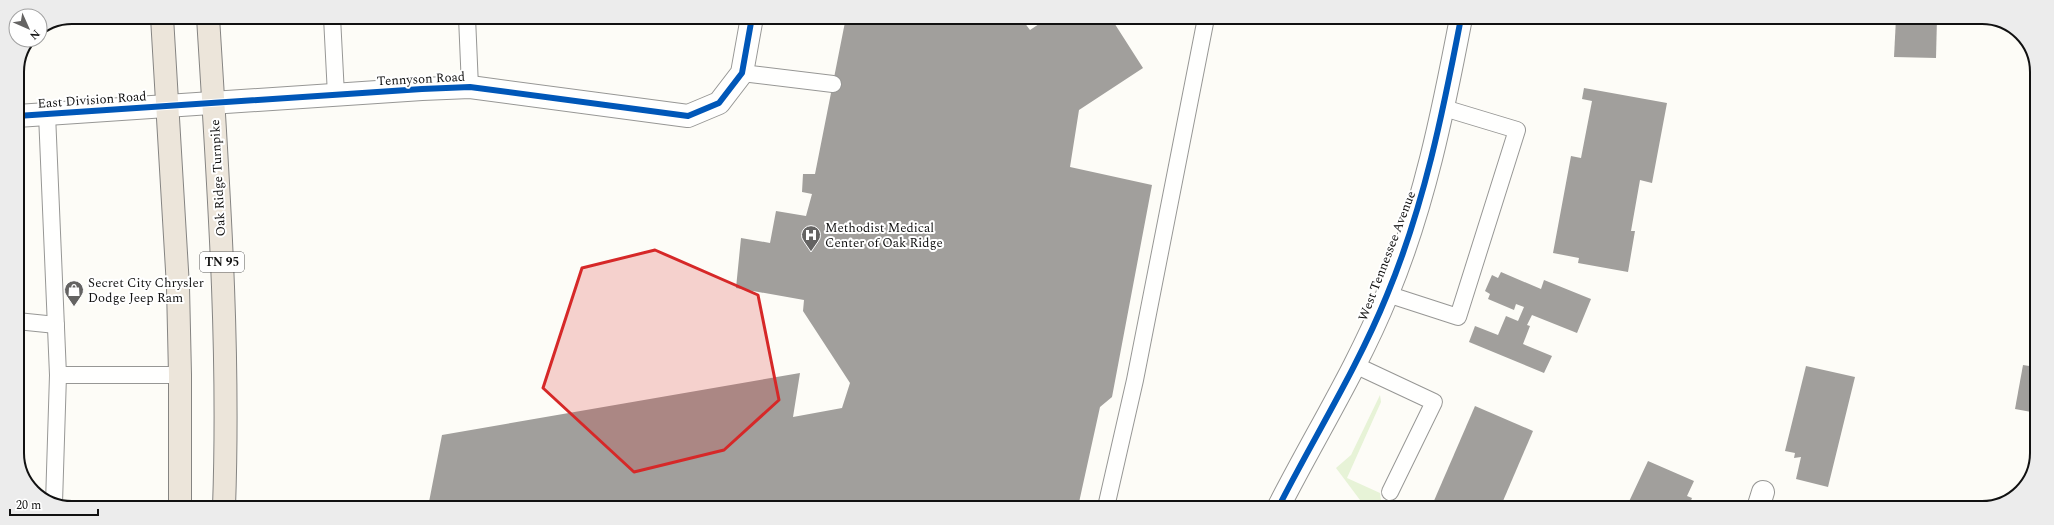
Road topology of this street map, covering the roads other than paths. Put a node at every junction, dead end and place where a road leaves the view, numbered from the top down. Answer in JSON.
{"nodes":[{"id":1,"x":162,"y":24,"type":"edge"},
{"id":2,"x":208,"y":24,"type":"edge"},
{"id":3,"x":332,"y":24,"type":"edge"},
{"id":4,"x":467,"y":24,"type":"edge"},
{"id":5,"x":751,"y":24,"type":"edge"},
{"id":6,"x":1205,"y":24,"type":"edge"},
{"id":7,"x":1460,"y":24,"type":"edge"},
{"id":8,"x":742,"y":73,"type":"junction"},
{"id":9,"x":833,"y":84,"type":"dead end"},
{"id":10,"x":470,"y":87,"type":"junction"},
{"id":11,"x":336,"y":95,"type":"junction"},
{"id":12,"x":214,"y":103,"type":"junction"},
{"id":13,"x":168,"y":106,"type":"junction"},
{"id":14,"x":1444,"y":108,"type":"junction"},
{"id":15,"x":47,"y":114,"type":"junction"},
{"id":16,"x":24,"y":116,"type":"edge"},
{"id":17,"x":1387,"y":294,"type":"junction"},
{"id":18,"x":24,"y":322,"type":"edge"},
{"id":19,"x":56,"y":325,"type":"junction"},
{"id":20,"x":1355,"y":365,"type":"junction"},
{"id":21,"x":58,"y":375,"type":"junction"},
{"id":22,"x":180,"y":375,"type":"junction"},
{"id":23,"x":1390,"y":492,"type":"dead end"},
{"id":24,"x":54,"y":497,"type":"edge"},
{"id":25,"x":180,"y":501,"type":"edge"},
{"id":26,"x":224,"y":501,"type":"edge"},
{"id":27,"x":1108,"y":501,"type":"edge"},
{"id":28,"x":1282,"y":501,"type":"edge"}],
"edges":[{"from":1,"to":13,"type":"highway"},
{"from":2,"to":12,"type":"highway","name":"Oak Ridge Turnpike","number":"TN 95"},
{"from":3,"to":11,"type":"lane"},
{"from":4,"to":10,"type":"lane"},
{"from":5,"to":8,"type":"street"},
{"from":6,"to":27,"type":"lane"},
{"from":7,"to":14,"type":"street","name":"West Tennessee Avenue"},
{"from":8,"to":9,"type":"lane"},
{"from":8,"to":10,"type":"street","name":"Tennyson Road"},
{"from":10,"to":11,"type":"street","name":"Tennyson Road"},
{"from":11,"to":12,"type":"street","name":"Tennyson Road"},
{"from":12,"to":13,"type":"street","name":"Tennyson Road"},
{"from":12,"to":26,"type":"highway","name":"Oak Ridge Turnpike","number":"TN 95"},
{"from":13,"to":15,"type":"street","name":"East Division Road"},
{"from":13,"to":22,"type":"highway"},
{"from":14,"to":17,"type":"street","name":"West Tennessee Avenue"},
{"from":14,"to":17,"type":"lane"},
{"from":15,"to":16,"type":"street","name":"East Division Road"},
{"from":15,"to":19,"type":"lane"},
{"from":17,"to":20,"type":"street","name":"West Tennessee Avenue"},
{"from":18,"to":19,"type":"lane"},
{"from":19,"to":21,"type":"lane"},
{"from":20,"to":23,"type":"lane"},
{"from":20,"to":28,"type":"street","name":"West Tennessee Avenue"},
{"from":21,"to":22,"type":"lane"},
{"from":21,"to":24,"type":"lane"},
{"from":22,"to":25,"type":"highway"}]}
